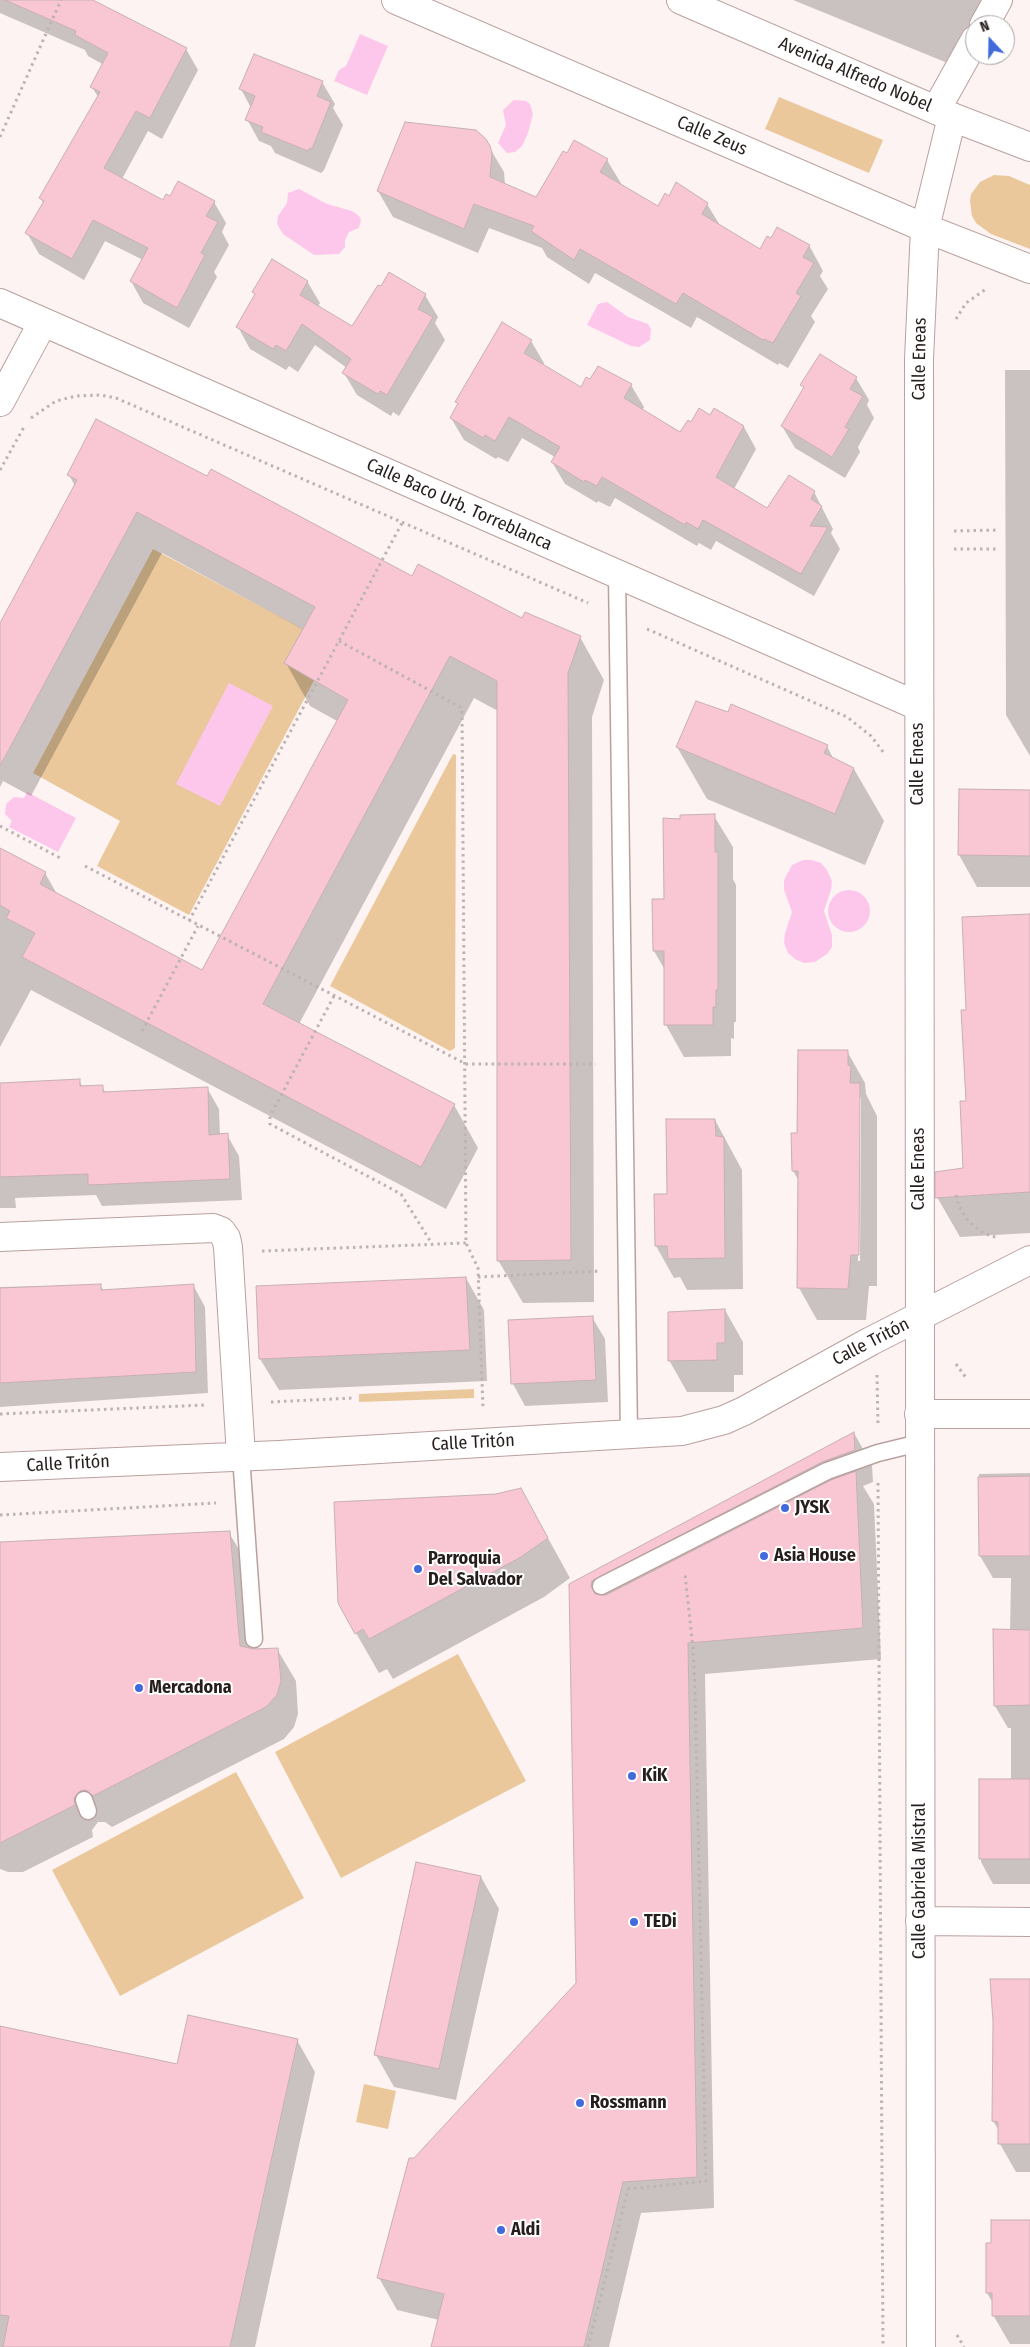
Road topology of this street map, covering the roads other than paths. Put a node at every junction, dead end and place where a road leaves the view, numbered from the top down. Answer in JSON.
{"nodes":[{"id":1,"x":396,"y":0,"type":"edge"},
{"id":2,"x":680,"y":0,"type":"edge"},
{"id":3,"x":998,"y":0,"type":"edge"},
{"id":4,"x":990,"y":15,"type":"edge"},
{"id":5,"x":965,"y":64,"type":"edge"},
{"id":6,"x":944,"y":113,"type":"junction"},
{"id":7,"x":1030,"y":147,"type":"edge"},
{"id":8,"x":925,"y":228,"type":"junction"},
{"id":9,"x":1030,"y":269,"type":"edge"},
{"id":10,"x":0,"y":303,"type":"edge"},
{"id":11,"x":43,"y":322,"type":"junction"},
{"id":12,"x":0,"y":402,"type":"edge"},
{"id":13,"x":617,"y":574,"type":"junction"},
{"id":14,"x":918,"y":706,"type":"junction"},
{"id":15,"x":0,"y":1237,"type":"edge"},
{"id":16,"x":1030,"y":1260,"type":"edge"},
{"id":17,"x":919,"y":1318,"type":"junction"},
{"id":18,"x":919,"y":1414,"type":"junction"},
{"id":19,"x":1030,"y":1414,"type":"edge"},
{"id":20,"x":629,"y":1435,"type":"junction"},
{"id":21,"x":919,"y":1443,"type":"junction"},
{"id":22,"x":241,"y":1456,"type":"junction"},
{"id":23,"x":0,"y":1467,"type":"edge"},
{"id":24,"x":601,"y":1586,"type":"dead end"},
{"id":25,"x":254,"y":1639,"type":"dead end"},
{"id":26,"x":920,"y":1921,"type":"junction"},
{"id":27,"x":1030,"y":1922,"type":"edge"},
{"id":28,"x":921,"y":2347,"type":"edge"}],
"edges":[{"from":1,"to":8,"type":"street","name":"Calle Zeus"},
{"from":2,"to":6,"type":"street","name":"Avenida Alfredo Nobel"},
{"from":3,"to":4,"type":"street"},
{"from":5,"to":6,"type":"street","name":"Calle Eneas"},
{"from":6,"to":7,"type":"street","name":"Avenida Alfredo Nobel"},
{"from":6,"to":8,"type":"street","name":"Calle Eneas"},
{"from":8,"to":9,"type":"street","name":"Calle Zeus"},
{"from":8,"to":14,"type":"street","name":"Calle Eneas"},
{"from":10,"to":11,"type":"street","name":"Calle Baco Urb. Torreblanca"},
{"from":11,"to":12,"type":"street"},
{"from":11,"to":13,"type":"street","name":"Calle Baco Urb. Torreblanca"},
{"from":13,"to":14,"type":"street","name":"Calle Baco Urb. Torreblanca"},
{"from":13,"to":20,"type":"lane"},
{"from":14,"to":17,"type":"street","name":"Calle Eneas"},
{"from":15,"to":22,"type":"street"},
{"from":16,"to":17,"type":"street","name":"Calle Tritón"},
{"from":17,"to":18,"type":"street","name":"Calle Eneas"},
{"from":17,"to":20,"type":"street","name":"Calle Tritón"},
{"from":18,"to":19,"type":"street"},
{"from":18,"to":21,"type":"street","name":"Calle Gabriela Mistral"},
{"from":20,"to":22,"type":"street","name":"Calle Tritón"},
{"from":21,"to":24,"type":"lane"},
{"from":21,"to":26,"type":"street","name":"Calle Gabriela Mistral"},
{"from":22,"to":23,"type":"street","name":"Calle Tritón"},
{"from":22,"to":25,"type":"lane"},
{"from":26,"to":27,"type":"street"},
{"from":26,"to":28,"type":"street","name":"Calle Gabriela Mistral"}]}
